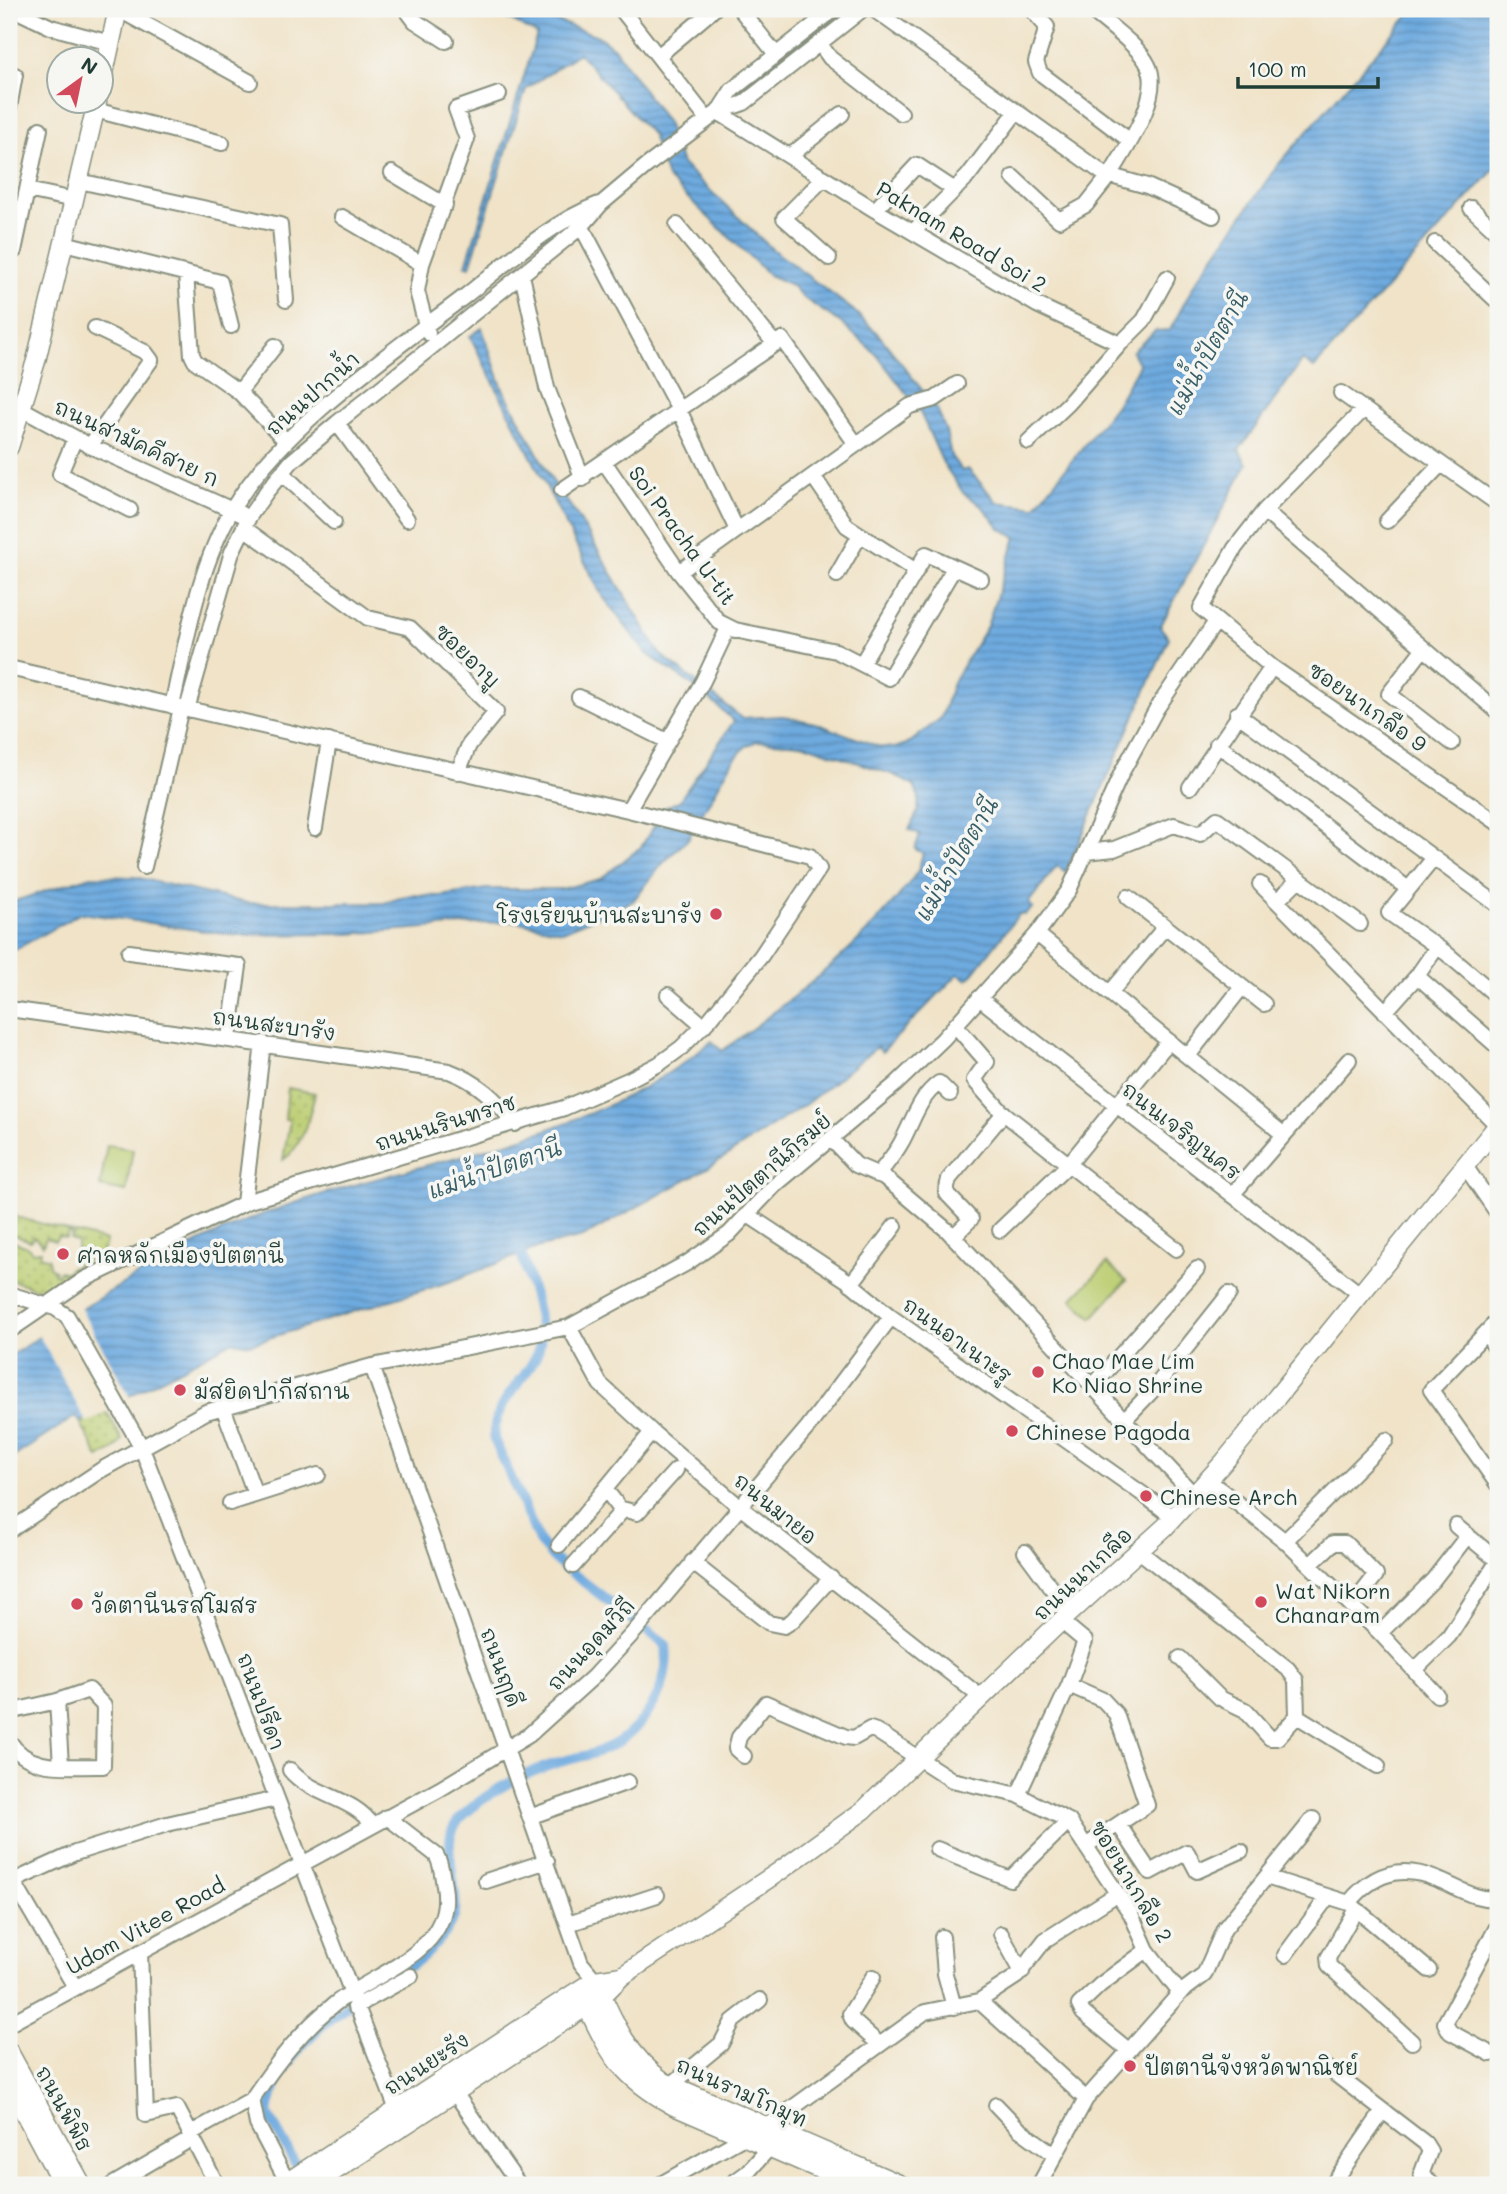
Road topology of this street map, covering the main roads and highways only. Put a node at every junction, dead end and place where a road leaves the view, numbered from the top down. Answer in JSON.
{"nodes":[{"id":1,"x":118,"y":9,"type":"edge"},
{"id":2,"x":109,"y":46,"type":"edge"},
{"id":3,"x":94,"y":116,"type":"edge"},
{"id":4,"x":14,"y":406,"type":"edge"},
{"id":5,"x":9,"y":447,"type":"edge"},
{"id":6,"x":1498,"y":1126,"type":"edge"},
{"id":7,"x":590,"y":1993,"type":"junction"},
{"id":8,"x":9,"y":2052,"type":"edge"},
{"id":9,"x":9,"y":2084,"type":"edge"},
{"id":10,"x":302,"y":2182,"type":"edge"},
{"id":11,"x":63,"y":2185,"type":"edge"},
{"id":12,"x":82,"y":2185,"type":"edge"},
{"id":13,"x":856,"y":2185,"type":"edge"},
{"id":14,"x":901,"y":2185,"type":"edge"}],
"edges":[{"from":1,"to":2,"type":"main road"},
{"from":3,"to":4,"type":"main road"},
{"from":4,"to":5,"type":"main road"},
{"from":6,"to":7,"type":"main road","name":"ถนนนาเกลือ"},
{"from":7,"to":10,"type":"main road","name":"ถนนยะรัง"},
{"from":7,"to":10,"type":"main road","name":"ถนนยะรัง"},
{"from":7,"to":13,"type":"main road","name":"ถนนรามโกมุท"},
{"from":7,"to":14,"type":"main road","name":"ถนนรามโกมุท"},
{"from":8,"to":12,"type":"main road","name":"ถนนพิพิธ"},
{"from":9,"to":11,"type":"main road","name":"ถนนพิพิธ"}]}
